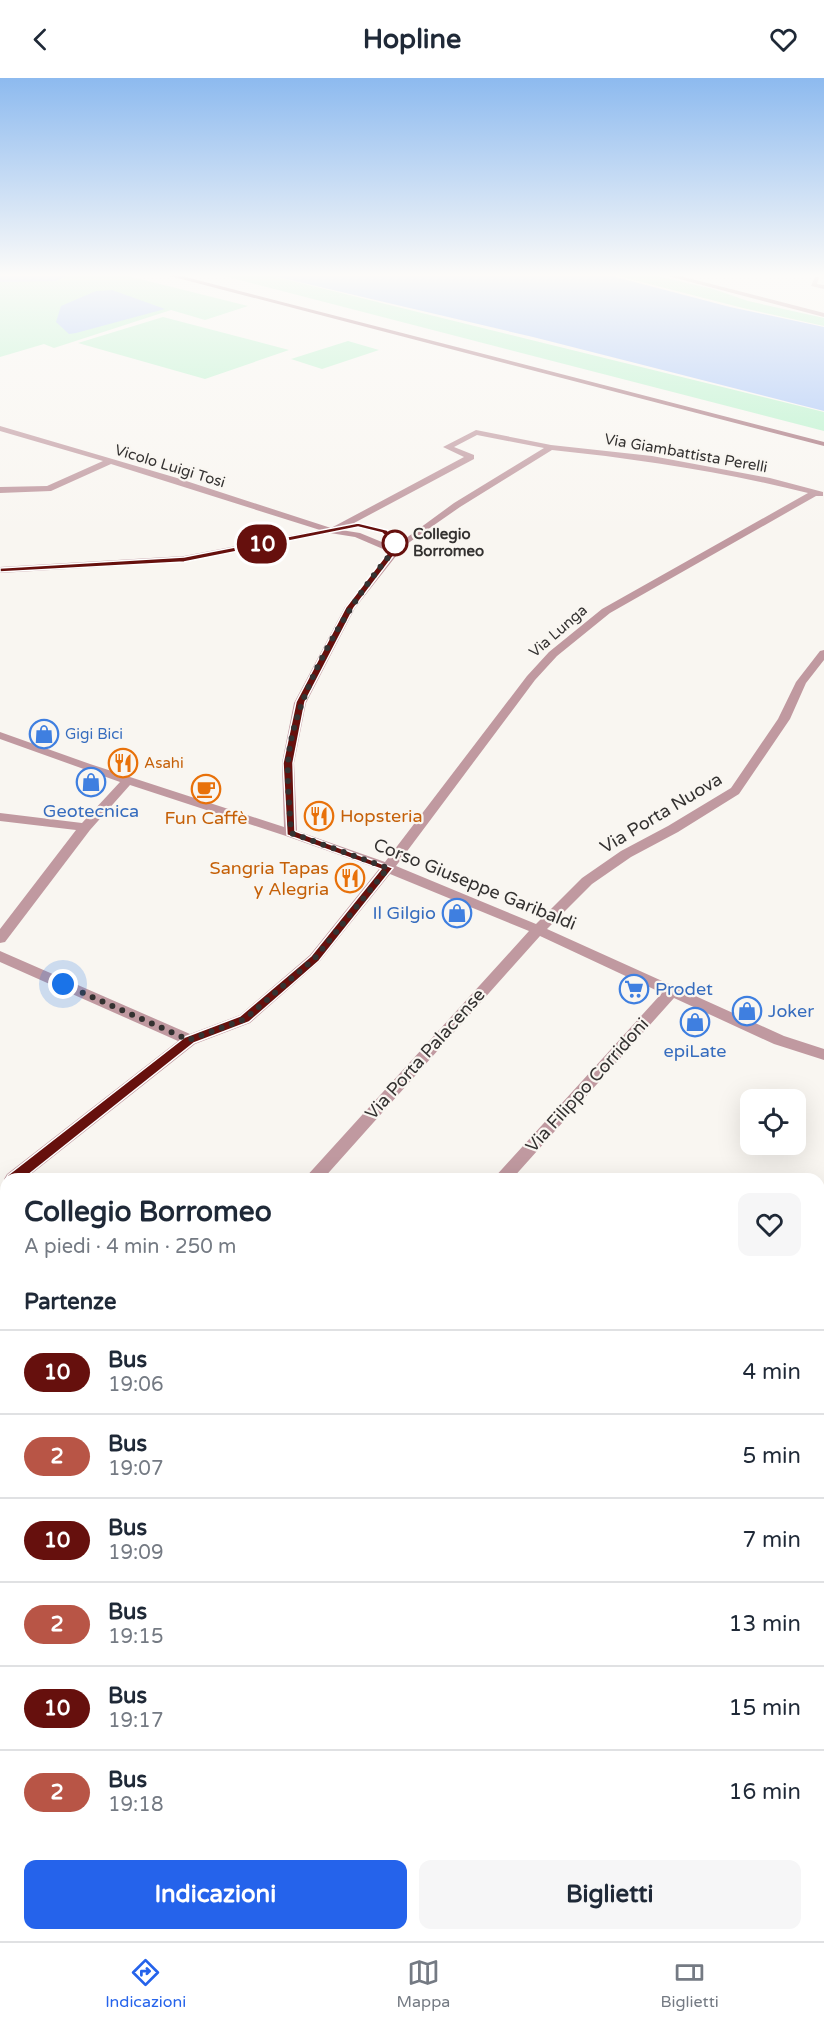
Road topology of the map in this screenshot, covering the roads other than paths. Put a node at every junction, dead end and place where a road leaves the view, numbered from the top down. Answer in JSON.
{"nodes":[{"id":1,"x":504,"y":362,"type":"edge"},
{"id":2,"x":0,"y":428,"type":"edge"},
{"id":3,"x":824,"y":444,"type":"edge"},
{"id":4,"x":551,"y":447,"type":"junction"},
{"id":5,"x":110,"y":461,"type":"junction"},
{"id":6,"x":0,"y":490,"type":"edge"},
{"id":7,"x":820,"y":494,"type":"edge"},
{"id":8,"x":332,"y":531,"type":"junction"},
{"id":9,"x":394,"y":550,"type":"junction"},
{"id":10,"x":0,"y":570,"type":"edge"},
{"id":11,"x":824,"y":653,"type":"edge"},
{"id":12,"x":0,"y":735,"type":"edge"},
{"id":13,"x":127,"y":781,"type":"junction"},
{"id":14,"x":0,"y":817,"type":"edge"},
{"id":15,"x":85,"y":827,"type":"junction"},
{"id":16,"x":291,"y":833,"type":"junction"},
{"id":17,"x":388,"y":868,"type":"junction"},
{"id":18,"x":538,"y":930,"type":"junction"},
{"id":19,"x":0,"y":939,"type":"edge"},
{"id":20,"x":0,"y":956,"type":"edge"},
{"id":21,"x":672,"y":992,"type":"junction"},
{"id":22,"x":189,"y":1040,"type":"junction"},
{"id":23,"x":824,"y":1055,"type":"edge"},
{"id":24,"x":21,"y":1173,"type":"edge"},
{"id":25,"x":318,"y":1173,"type":"edge"},
{"id":26,"x":507,"y":1173,"type":"edge"}],
"edges":[{"from":1,"to":3,"type":"main road"},
{"from":2,"to":5,"type":"street","name":"Vicolo Luigi Tosi"},
{"from":4,"to":7,"type":"street","name":"Via Giambattista Perelli"},
{"from":4,"to":8,"type":"street","name":"Via Giambattista Perelli"},
{"from":4,"to":9,"type":"street"},
{"from":5,"to":6,"type":"street"},
{"from":5,"to":8,"type":"street","name":"Vicolo Luigi Tosi"},
{"from":7,"to":17,"type":"street","name":"Via Lunga"},
{"from":8,"to":9,"type":"street","name":"Vicolo Luigi Tosi"},
{"from":8,"to":10,"type":"street"},
{"from":9,"to":16,"type":"street"},
{"from":11,"to":18,"type":"street","name":"Via Porta Nuova"},
{"from":12,"to":13,"type":"street","name":"Corso Giuseppe Garibaldi"},
{"from":13,"to":15,"type":"street"},
{"from":13,"to":16,"type":"street","name":"Corso Giuseppe Garibaldi"},
{"from":14,"to":15,"type":"street"},
{"from":15,"to":19,"type":"street"},
{"from":16,"to":17,"type":"street","name":"Corso Giuseppe Garibaldi"},
{"from":17,"to":18,"type":"street","name":"Corso Giuseppe Garibaldi"},
{"from":17,"to":22,"type":"street","name":"Via Lunga"},
{"from":18,"to":21,"type":"street","name":"Corso Giuseppe Garibaldi"},
{"from":18,"to":25,"type":"street","name":"Via Porta Palacense"},
{"from":20,"to":22,"type":"street"},
{"from":21,"to":23,"type":"street","name":"Corso Giuseppe Garibaldi"},
{"from":21,"to":26,"type":"street","name":"Via Filippo Corridoni"},
{"from":22,"to":24,"type":"street","name":"Via Lunga"}]}
